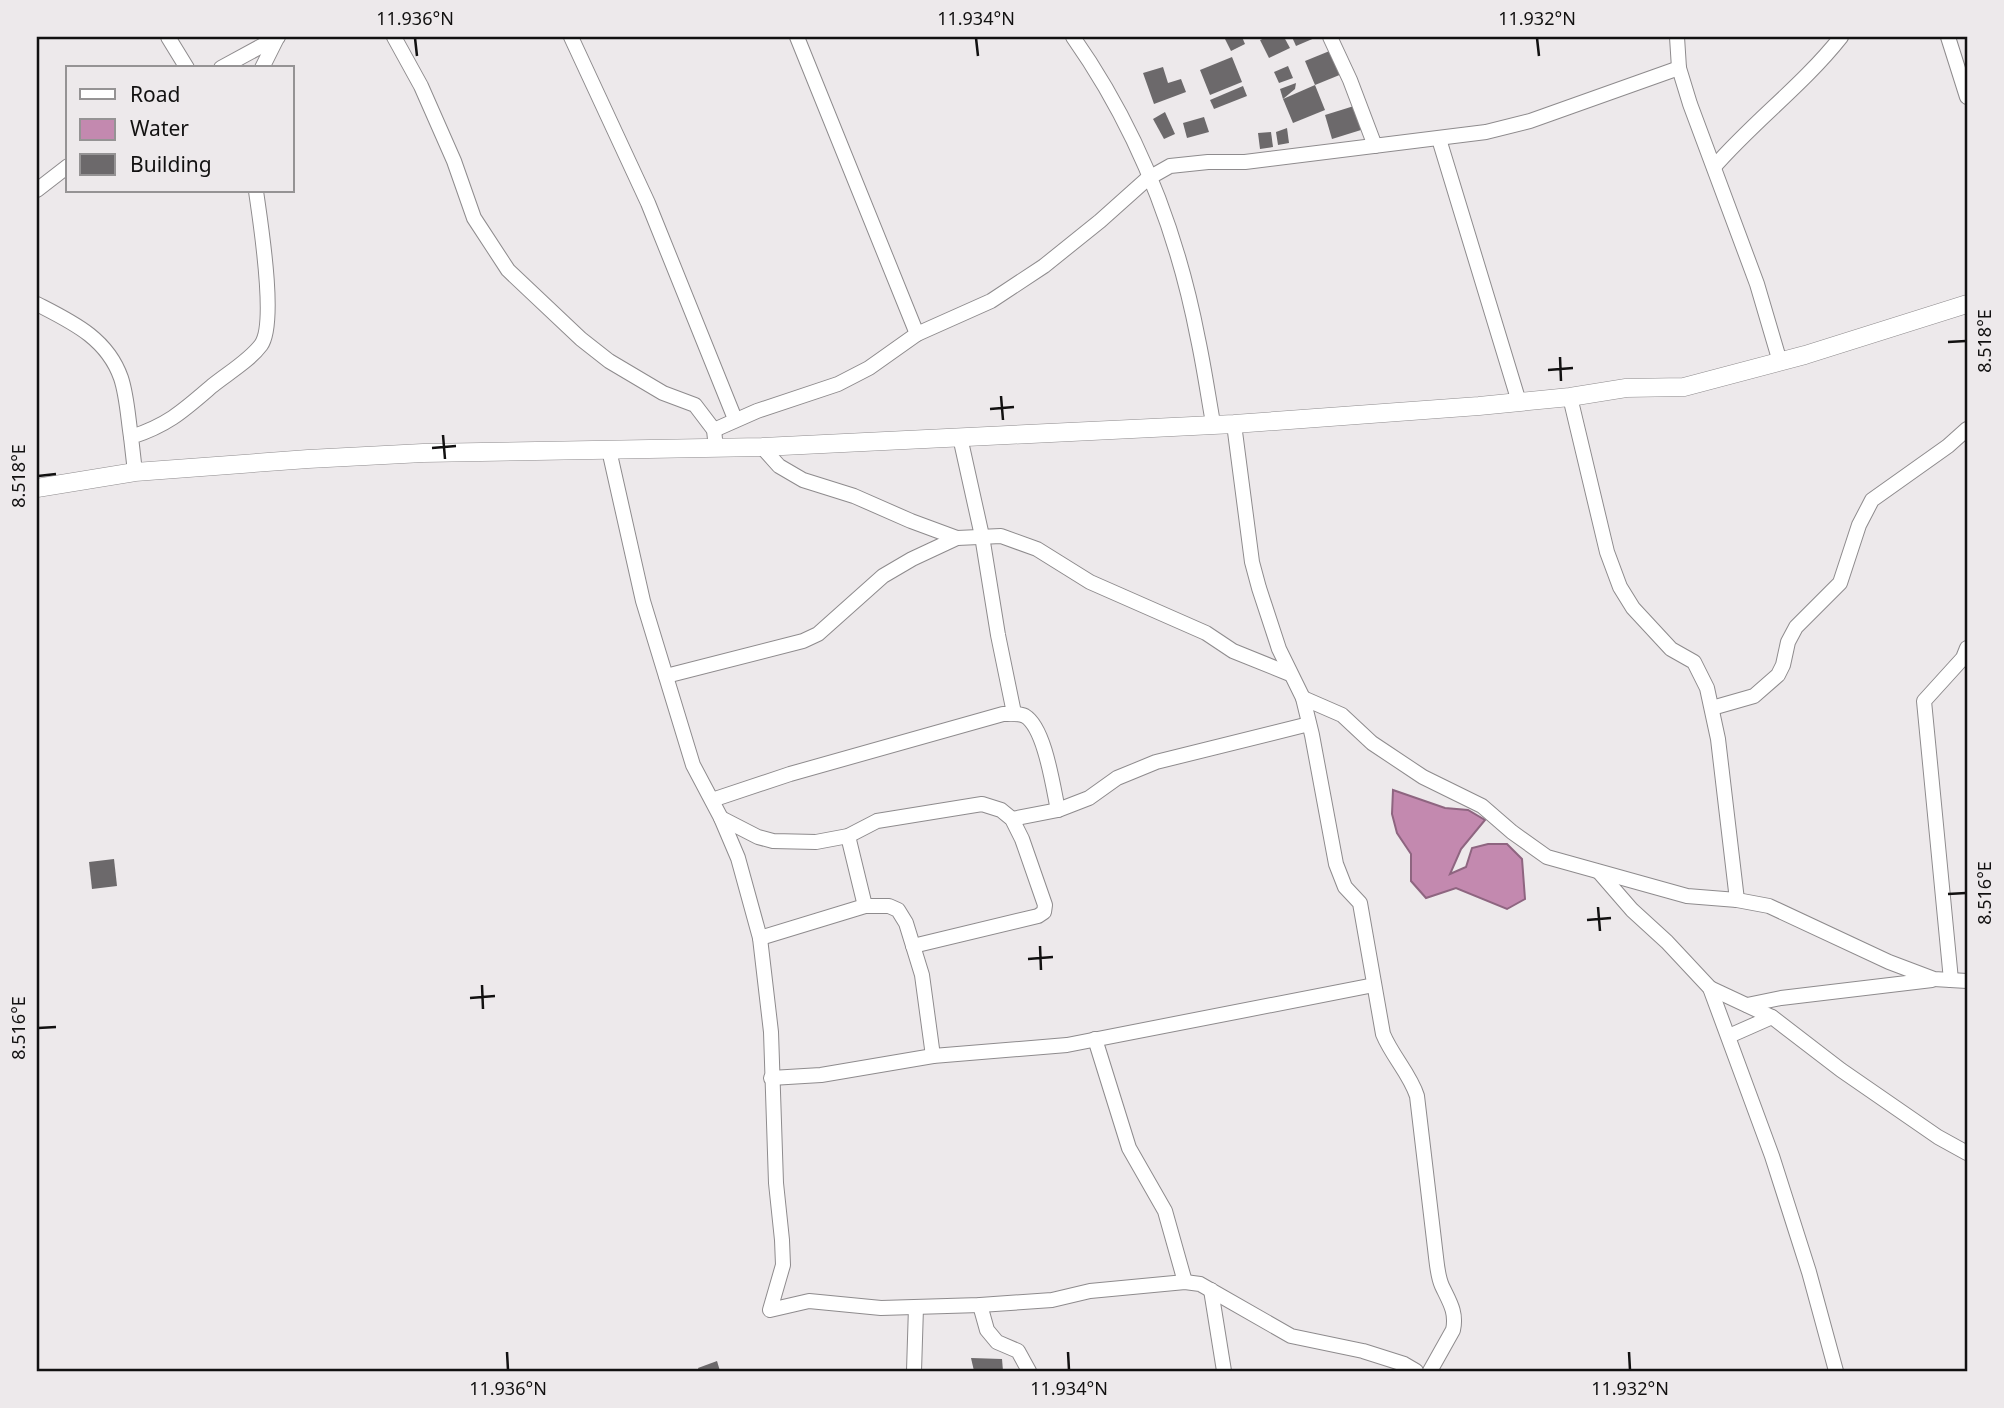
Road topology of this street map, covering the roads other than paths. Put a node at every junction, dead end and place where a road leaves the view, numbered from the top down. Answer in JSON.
{"nodes":[{"id":1,"x":168,"y":37,"type":"edge"},
{"id":2,"x":278,"y":37,"type":"edge"},
{"id":3,"x":394,"y":37,"type":"edge"},
{"id":4,"x":571,"y":37,"type":"edge"},
{"id":5,"x":797,"y":37,"type":"edge"},
{"id":6,"x":1073,"y":37,"type":"edge"},
{"id":7,"x":1331,"y":37,"type":"edge"},
{"id":8,"x":1677,"y":37,"type":"edge"},
{"id":9,"x":1841,"y":37,"type":"edge"},
{"id":10,"x":1948,"y":37,"type":"edge"},
{"id":11,"x":186,"y":66,"type":"edge"},
{"id":12,"x":225,"y":66,"type":"edge"},
{"id":13,"x":263,"y":66,"type":"edge"},
{"id":14,"x":1679,"y":68,"type":"junction"},
{"id":15,"x":1967,"y":97,"type":"edge"},
{"id":16,"x":1439,"y":139,"type":"junction"},
{"id":17,"x":1375,"y":146,"type":"junction"},
{"id":18,"x":1714,"y":167,"type":"junction"},
{"id":19,"x":66,"y":168,"type":"edge"},
{"id":20,"x":1151,"y":176,"type":"junction"},
{"id":21,"x":37,"y":190,"type":"edge"},
{"id":22,"x":256,"y":192,"type":"edge"},
{"id":23,"x":37,"y":304,"type":"edge"},
{"id":24,"x":1967,"y":304,"type":"edge"},
{"id":25,"x":916,"y":334,"type":"junction"},
{"id":26,"x":1780,"y":362,"type":"junction"},
{"id":27,"x":1570,"y":397,"type":"junction"},
{"id":28,"x":1519,"y":402,"type":"junction"},
{"id":29,"x":735,"y":419,"type":"junction"},
{"id":30,"x":1213,"y":423,"type":"junction"},
{"id":31,"x":1234,"y":424,"type":"junction"},
{"id":32,"x":1967,"y":429,"type":"edge"},
{"id":33,"x":131,"y":437,"type":"junction"},
{"id":34,"x":960,"y":437,"type":"junction"},
{"id":35,"x":715,"y":439,"type":"junction"},
{"id":36,"x":762,"y":447,"type":"junction"},
{"id":37,"x":609,"y":450,"type":"junction"},
{"id":38,"x":135,"y":472,"type":"junction"},
{"id":39,"x":37,"y":488,"type":"edge"},
{"id":40,"x":982,"y":536,"type":"junction"},
{"id":41,"x":957,"y":538,"type":"junction"},
{"id":42,"x":1967,"y":648,"type":"edge"},
{"id":43,"x":1290,"y":674,"type":"junction"},
{"id":44,"x":666,"y":676,"type":"junction"},
{"id":45,"x":1303,"y":698,"type":"junction"},
{"id":46,"x":1712,"y":708,"type":"junction"},
{"id":47,"x":1014,"y":713,"type":"junction"},
{"id":48,"x":1309,"y":724,"type":"junction"},
{"id":49,"x":712,"y":800,"type":"junction"},
{"id":50,"x":1058,"y":810,"type":"junction"},
{"id":51,"x":721,"y":818,"type":"junction"},
{"id":52,"x":1012,"y":819,"type":"junction"},
{"id":53,"x":848,"y":836,"type":"junction"},
{"id":54,"x":1599,"y":873,"type":"junction"},
{"id":55,"x":1737,"y":900,"type":"junction"},
{"id":56,"x":864,"y":906,"type":"junction"},
{"id":57,"x":760,"y":938,"type":"junction"},
{"id":58,"x":913,"y":946,"type":"junction"},
{"id":59,"x":1934,"y":979,"type":"junction"},
{"id":60,"x":1951,"y":980,"type":"junction"},
{"id":61,"x":1967,"y":981,"type":"edge"},
{"id":62,"x":1374,"y":985,"type":"junction"},
{"id":63,"x":1710,"y":988,"type":"junction"},
{"id":64,"x":1747,"y":1005,"type":"junction"},
{"id":65,"x":1772,"y":1017,"type":"junction"},
{"id":66,"x":1729,"y":1036,"type":"junction"},
{"id":67,"x":1095,"y":1039,"type":"junction"},
{"id":68,"x":933,"y":1056,"type":"junction"},
{"id":69,"x":771,"y":1078,"type":"junction"},
{"id":70,"x":1967,"y":1153,"type":"edge"},
{"id":71,"x":1185,"y":1282,"type":"junction"},
{"id":72,"x":1211,"y":1290,"type":"junction"},
{"id":73,"x":981,"y":1305,"type":"junction"},
{"id":74,"x":916,"y":1307,"type":"junction"},
{"id":75,"x":914,"y":1371,"type":"edge"},
{"id":76,"x":1029,"y":1371,"type":"edge"},
{"id":77,"x":1224,"y":1371,"type":"edge"},
{"id":78,"x":1416,"y":1371,"type":"edge"},
{"id":79,"x":1430,"y":1371,"type":"edge"},
{"id":80,"x":1836,"y":1371,"type":"edge"}],
"edges":[{"from":1,"to":11,"type":"street"},
{"from":2,"to":12,"type":"street"},
{"from":2,"to":13,"type":"street"},
{"from":3,"to":35,"type":"street"},
{"from":4,"to":29,"type":"street"},
{"from":5,"to":25,"type":"street"},
{"from":6,"to":20,"type":"street"},
{"from":7,"to":17,"type":"street"},
{"from":8,"to":14,"type":"street"},
{"from":9,"to":18,"type":"street"},
{"from":10,"to":15,"type":"street"},
{"from":14,"to":16,"type":"street"},
{"from":14,"to":18,"type":"street"},
{"from":16,"to":17,"type":"street"},
{"from":16,"to":28,"type":"street"},
{"from":17,"to":20,"type":"street"},
{"from":18,"to":26,"type":"street"},
{"from":19,"to":21,"type":"street"},
{"from":20,"to":25,"type":"street"},
{"from":20,"to":30,"type":"street"},
{"from":22,"to":33,"type":"street"},
{"from":23,"to":33,"type":"street"},
{"from":24,"to":26,"type":"street"},
{"from":25,"to":29,"type":"street"},
{"from":26,"to":27,"type":"street"},
{"from":27,"to":28,"type":"street"},
{"from":27,"to":46,"type":"street"},
{"from":28,"to":31,"type":"street"},
{"from":29,"to":35,"type":"street"},
{"from":30,"to":31,"type":"street"},
{"from":30,"to":34,"type":"street"},
{"from":31,"to":43,"type":"street"},
{"from":32,"to":46,"type":"street"},
{"from":33,"to":38,"type":"street"},
{"from":34,"to":36,"type":"street"},
{"from":34,"to":40,"type":"street"},
{"from":35,"to":36,"type":"street"},
{"from":35,"to":37,"type":"street"},
{"from":36,"to":41,"type":"street"},
{"from":37,"to":38,"type":"street"},
{"from":37,"to":44,"type":"street"},
{"from":38,"to":39,"type":"street"},
{"from":40,"to":41,"type":"street"},
{"from":40,"to":43,"type":"street"},
{"from":40,"to":47,"type":"street"},
{"from":41,"to":44,"type":"street"},
{"from":42,"to":60,"type":"street"},
{"from":43,"to":45,"type":"street"},
{"from":44,"to":49,"type":"street"},
{"from":45,"to":48,"type":"street"},
{"from":45,"to":54,"type":"street"},
{"from":46,"to":55,"type":"street"},
{"from":47,"to":49,"type":"street"},
{"from":47,"to":50,"type":"street"},
{"from":48,"to":50,"type":"street"},
{"from":48,"to":62,"type":"street"},
{"from":49,"to":51,"type":"street"},
{"from":50,"to":52,"type":"street"},
{"from":51,"to":53,"type":"street"},
{"from":51,"to":57,"type":"street"},
{"from":52,"to":53,"type":"street"},
{"from":52,"to":58,"type":"street"},
{"from":53,"to":56,"type":"street"},
{"from":54,"to":55,"type":"street"},
{"from":54,"to":63,"type":"street"},
{"from":55,"to":59,"type":"street"},
{"from":56,"to":57,"type":"street"},
{"from":56,"to":58,"type":"street"},
{"from":57,"to":69,"type":"street"},
{"from":58,"to":68,"type":"street"},
{"from":59,"to":60,"type":"street"},
{"from":59,"to":64,"type":"street"},
{"from":60,"to":61,"type":"street"},
{"from":62,"to":67,"type":"street"},
{"from":62,"to":79,"type":"street"},
{"from":63,"to":64,"type":"street"},
{"from":63,"to":66,"type":"street"},
{"from":64,"to":65,"type":"street"},
{"from":65,"to":66,"type":"street"},
{"from":65,"to":70,"type":"street"},
{"from":66,"to":80,"type":"street"},
{"from":67,"to":68,"type":"street"},
{"from":67,"to":71,"type":"street"},
{"from":68,"to":69,"type":"street"},
{"from":69,"to":74,"type":"street"},
{"from":71,"to":72,"type":"street"},
{"from":71,"to":73,"type":"street"},
{"from":72,"to":77,"type":"street"},
{"from":72,"to":78,"type":"street"},
{"from":73,"to":74,"type":"street"},
{"from":73,"to":76,"type":"street"},
{"from":74,"to":75,"type":"street"}]}
